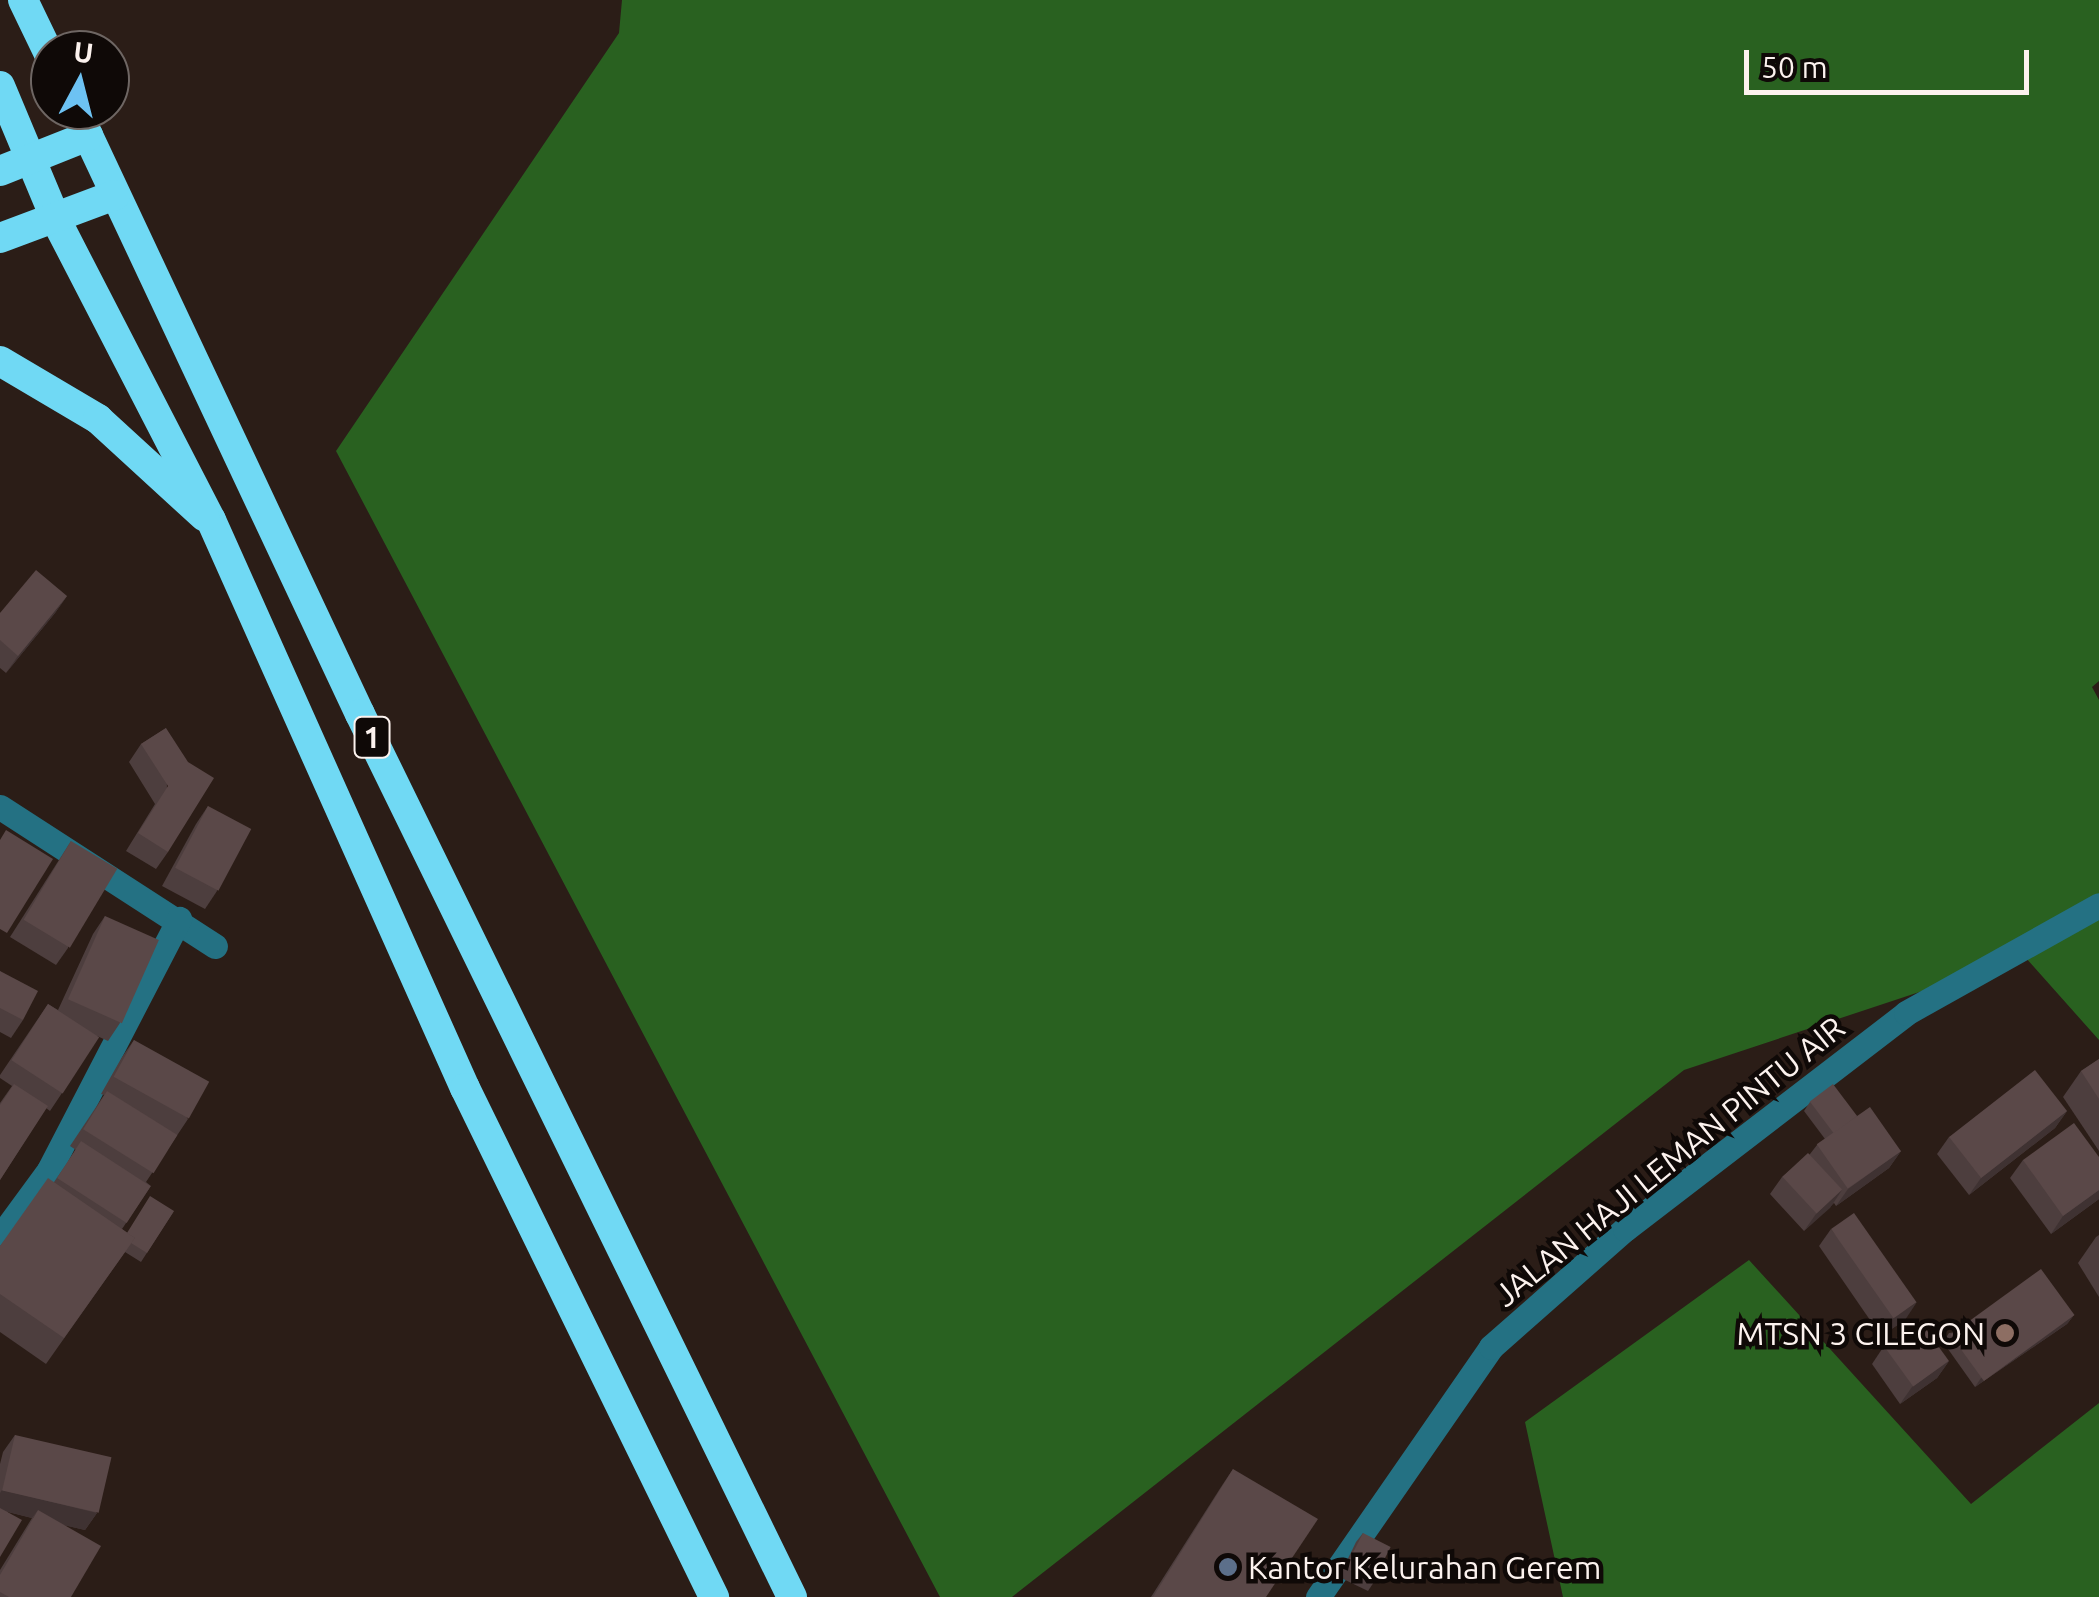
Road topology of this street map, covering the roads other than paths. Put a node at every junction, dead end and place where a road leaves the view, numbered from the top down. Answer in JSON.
{"nodes":[{"id":1,"x":23,"y":0,"type":"edge"},
{"id":2,"x":37,"y":30,"type":"edge"},
{"id":3,"x":0,"y":86,"type":"edge"},
{"id":4,"x":73,"y":130,"type":"edge"},
{"id":5,"x":85,"y":130,"type":"edge"},
{"id":6,"x":32,"y":160,"type":"junction"},
{"id":7,"x":0,"y":171,"type":"edge"},
{"id":8,"x":114,"y":195,"type":"junction"},
{"id":9,"x":56,"y":220,"type":"junction"},
{"id":10,"x":0,"y":238,"type":"edge"},
{"id":11,"x":0,"y":361,"type":"edge"},
{"id":12,"x":211,"y":520,"type":"junction"},
{"id":13,"x":0,"y":806,"type":"edge"},
{"id":14,"x":2099,"y":905,"type":"edge"},
{"id":15,"x":179,"y":919,"type":"junction"},
{"id":16,"x":215,"y":946,"type":"dead end"},
{"id":17,"x":0,"y":1237,"type":"edge"},
{"id":18,"x":714,"y":1597,"type":"edge"},
{"id":19,"x":792,"y":1597,"type":"edge"},
{"id":20,"x":1318,"y":1597,"type":"edge"}],
"edges":[{"from":1,"to":2,"type":"highway"},
{"from":3,"to":6,"type":"highway"},
{"from":4,"to":6,"type":"highway"},
{"from":5,"to":8,"type":"highway","number":"1"},
{"from":6,"to":7,"type":"highway"},
{"from":6,"to":9,"type":"highway","number":"1"},
{"from":8,"to":9,"type":"highway"},
{"from":8,"to":19,"type":"highway","number":"1"},
{"from":9,"to":10,"type":"highway"},
{"from":9,"to":12,"type":"highway","number":"1"},
{"from":11,"to":12,"type":"highway"},
{"from":12,"to":18,"type":"highway","number":"1"},
{"from":13,"to":15,"type":"street"},
{"from":14,"to":20,"type":"street","name":"JALAN HAJI LEMAN PINTU AIR"},
{"from":15,"to":16,"type":"street"},
{"from":15,"to":17,"type":"street"}]}
